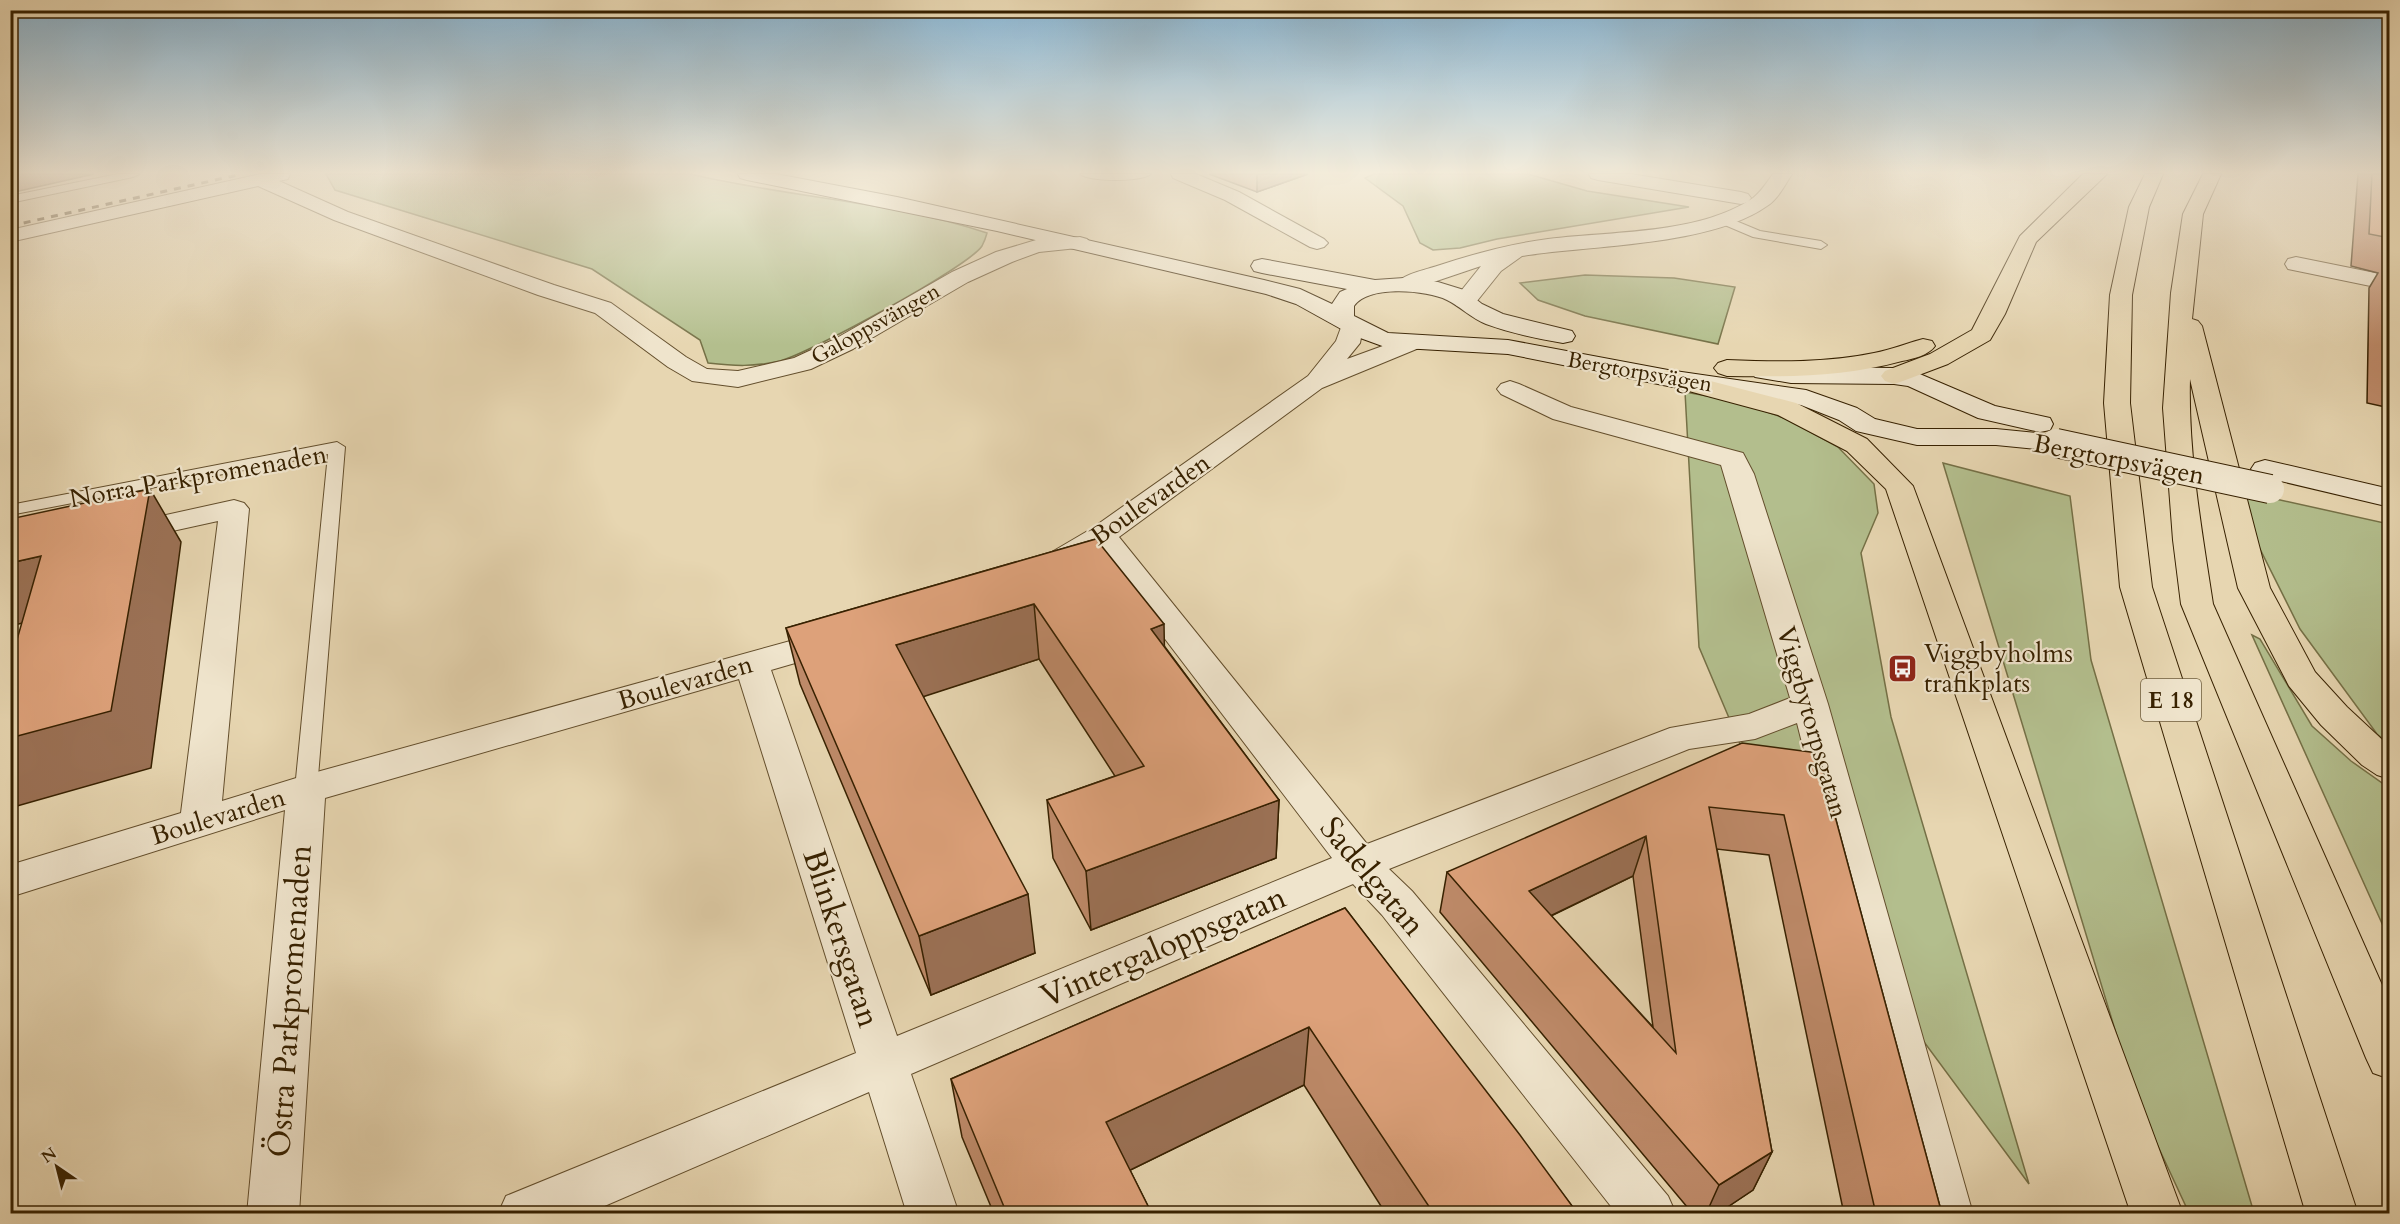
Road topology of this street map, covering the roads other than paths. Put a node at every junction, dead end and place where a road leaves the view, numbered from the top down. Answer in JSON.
{"nodes":[{"id":1,"x":32,"y":231,"type":"edge"},
{"id":2,"x":383,"y":231,"type":"edge"},
{"id":3,"x":1001,"y":231,"type":"edge"},
{"id":4,"x":1046,"y":231,"type":"edge"},
{"id":5,"x":1083,"y":231,"type":"edge"},
{"id":6,"x":1296,"y":231,"type":"edge"},
{"id":7,"x":1671,"y":231,"type":"edge"},
{"id":8,"x":1750,"y":231,"type":"edge"},
{"id":9,"x":2036,"y":231,"type":"edge"},
{"id":10,"x":2134,"y":231,"type":"edge"},
{"id":11,"x":2191,"y":231,"type":"edge"},
{"id":12,"x":10,"y":236,"type":"edge"},
{"id":13,"x":1080,"y":243,"type":"junction"},
{"id":14,"x":1317,"y":243,"type":"dead end"},
{"id":15,"x":1821,"y":245,"type":"dead end"},
{"id":16,"x":1521,"y":249,"type":"junction"},
{"id":17,"x":2296,"y":264,"type":"dead end"},
{"id":18,"x":960,"y":277,"type":"junction"},
{"id":19,"x":2390,"y":283,"type":"edge"},
{"id":20,"x":1407,"y":284,"type":"junction"},
{"id":21,"x":1375,"y":286,"type":"junction"},
{"id":22,"x":2182,"y":293,"type":"junction"},
{"id":23,"x":1469,"y":304,"type":"junction"},
{"id":24,"x":1993,"y":314,"type":"junction"},
{"id":25,"x":1347,"y":322,"type":"junction"},
{"id":26,"x":1419,"y":343,"type":"junction"},
{"id":27,"x":1727,"y":368,"type":"junction"},
{"id":28,"x":1868,"y":376,"type":"junction"},
{"id":29,"x":1894,"y":376,"type":"junction"},
{"id":30,"x":1668,"y":378,"type":"junction"},
{"id":31,"x":1312,"y":383,"type":"junction"},
{"id":32,"x":1510,"y":389,"type":"dead end"},
{"id":33,"x":1857,"y":420,"type":"junction"},
{"id":34,"x":2054,"y":435,"type":"junction"},
{"id":35,"x":2268,"y":479,"type":"junction"},
{"id":36,"x":2390,"y":498,"type":"edge"},
{"id":37,"x":10,"y":510,"type":"edge"},
{"id":38,"x":2390,"y":516,"type":"edge"},
{"id":39,"x":1102,"y":535,"type":"junction"},
{"id":40,"x":100,"y":538,"type":"edge"},
{"id":41,"x":1027,"y":580,"type":"edge"},
{"id":42,"x":865,"y":632,"type":"edge"},
{"id":43,"x":751,"y":663,"type":"junction"},
{"id":44,"x":1966,"y":678,"type":"junction"},
{"id":45,"x":1810,"y":704,"type":"junction"},
{"id":46,"x":2390,"y":766,"type":"edge"},
{"id":47,"x":306,"y":789,"type":"junction"},
{"id":48,"x":200,"y":822,"type":"junction"},
{"id":49,"x":1359,"y":864,"type":"junction"},
{"id":50,"x":10,"y":881,"type":"edge"},
{"id":51,"x":2390,"y":1058,"type":"edge"},
{"id":52,"x":884,"y":1062,"type":"junction"},
{"id":53,"x":273,"y":1214,"type":"edge"},
{"id":54,"x":524,"y":1214,"type":"edge"},
{"id":55,"x":933,"y":1214,"type":"edge"},
{"id":56,"x":1650,"y":1214,"type":"edge"},
{"id":57,"x":1947,"y":1214,"type":"edge"},
{"id":58,"x":2157,"y":1214,"type":"edge"},
{"id":59,"x":2332,"y":1214,"type":"edge"}],
"edges":[{"from":1,"to":12,"type":"street"},
{"from":2,"to":18,"type":"street","name":"Galoppsvängen"},
{"from":3,"to":18,"type":"street","name":"Galoppsvängen"},
{"from":4,"to":13,"type":"street","name":"Bergtorpsvägen"},
{"from":5,"to":21,"type":"street","name":"Bergtorpsvägen"},
{"from":6,"to":14,"type":"street"},
{"from":7,"to":16,"type":"street"},
{"from":8,"to":15,"type":"lane"},
{"from":9,"to":24,"type":"highway"},
{"from":10,"to":59,"type":"highway","number":"E 18"},
{"from":11,"to":22,"type":"highway","number":"E 18"},
{"from":13,"to":18,"type":"street","name":"Galoppsvängen"},
{"from":13,"to":25,"type":"street","name":"Bergtorpsvägen"},
{"from":16,"to":20,"type":"street"},
{"from":16,"to":23,"type":"street"},
{"from":17,"to":19,"type":"street"},
{"from":20,"to":21,"type":"street","name":"Bergtorpsvägen"},
{"from":20,"to":23,"type":"street","name":"Bergtorpsvägen"},
{"from":21,"to":25,"type":"street","name":"Bergtorpsvägen"},
{"from":22,"to":46,"type":"highway"},
{"from":22,"to":51,"type":"highway","number":"E 18"},
{"from":23,"to":26,"type":"street","name":"Bergtorpsvägen"},
{"from":23,"to":27,"type":"street","name":"Bergtorpsvägen"},
{"from":24,"to":27,"type":"highway"},
{"from":24,"to":29,"type":"highway"},
{"from":25,"to":26,"type":"street","name":"Bergtorpsvägen"},
{"from":25,"to":31,"type":"street","name":"Boulevarden"},
{"from":26,"to":30,"type":"street","name":"Bergtorpsvägen"},
{"from":26,"to":31,"type":"street","name":"Boulevarden"},
{"from":27,"to":28,"type":"street","name":"Bergtorpsvägen"},
{"from":28,"to":29,"type":"street","name":"Bergtorpsvägen"},
{"from":28,"to":33,"type":"street","name":"Bergtorpsvägen"},
{"from":29,"to":34,"type":"street","name":"Bergtorpsvägen"},
{"from":30,"to":33,"type":"street","name":"Bergtorpsvägen"},
{"from":30,"to":44,"type":"highway"},
{"from":31,"to":39,"type":"street","name":"Boulevarden"},
{"from":32,"to":45,"type":"street","name":"Viggbytorpsgatan"},
{"from":33,"to":34,"type":"street","name":"Bergtorpsvägen"},
{"from":33,"to":44,"type":"highway"},
{"from":34,"to":35,"type":"street","name":"Bergtorpsvägen","bridge":true},
{"from":35,"to":36,"type":"street","name":"Bergtorpsvägen"},
{"from":35,"to":38,"type":"street","name":"Bergtorpsvägen"},
{"from":37,"to":47,"type":"lane","name":"Norra Parkpromenaden"},
{"from":39,"to":41,"type":"street","name":"Boulevarden"},
{"from":39,"to":49,"type":"street","name":"Sadelgatan"},
{"from":40,"to":48,"type":"street","name":"Norra Parkpromenaden"},
{"from":42,"to":43,"type":"street","name":"Boulevarden"},
{"from":43,"to":47,"type":"street","name":"Boulevarden"},
{"from":43,"to":52,"type":"street","name":"Blinkersgatan"},
{"from":44,"to":58,"type":"highway"},
{"from":45,"to":49,"type":"street","name":"Vintergaloppsgatan"},
{"from":45,"to":57,"type":"street","name":"Viggbytorpsgatan"},
{"from":47,"to":48,"type":"street","name":"Boulevarden"},
{"from":47,"to":53,"type":"street","name":"Östra Parkpromenaden"},
{"from":48,"to":50,"type":"street","name":"Boulevarden"},
{"from":49,"to":52,"type":"street","name":"Vintergaloppsgatan"},
{"from":49,"to":56,"type":"street","name":"Sadelgatan"},
{"from":52,"to":54,"type":"street","name":"Vintergaloppsgatan"},
{"from":52,"to":55,"type":"street","name":"Blinkersgatan"}]}
